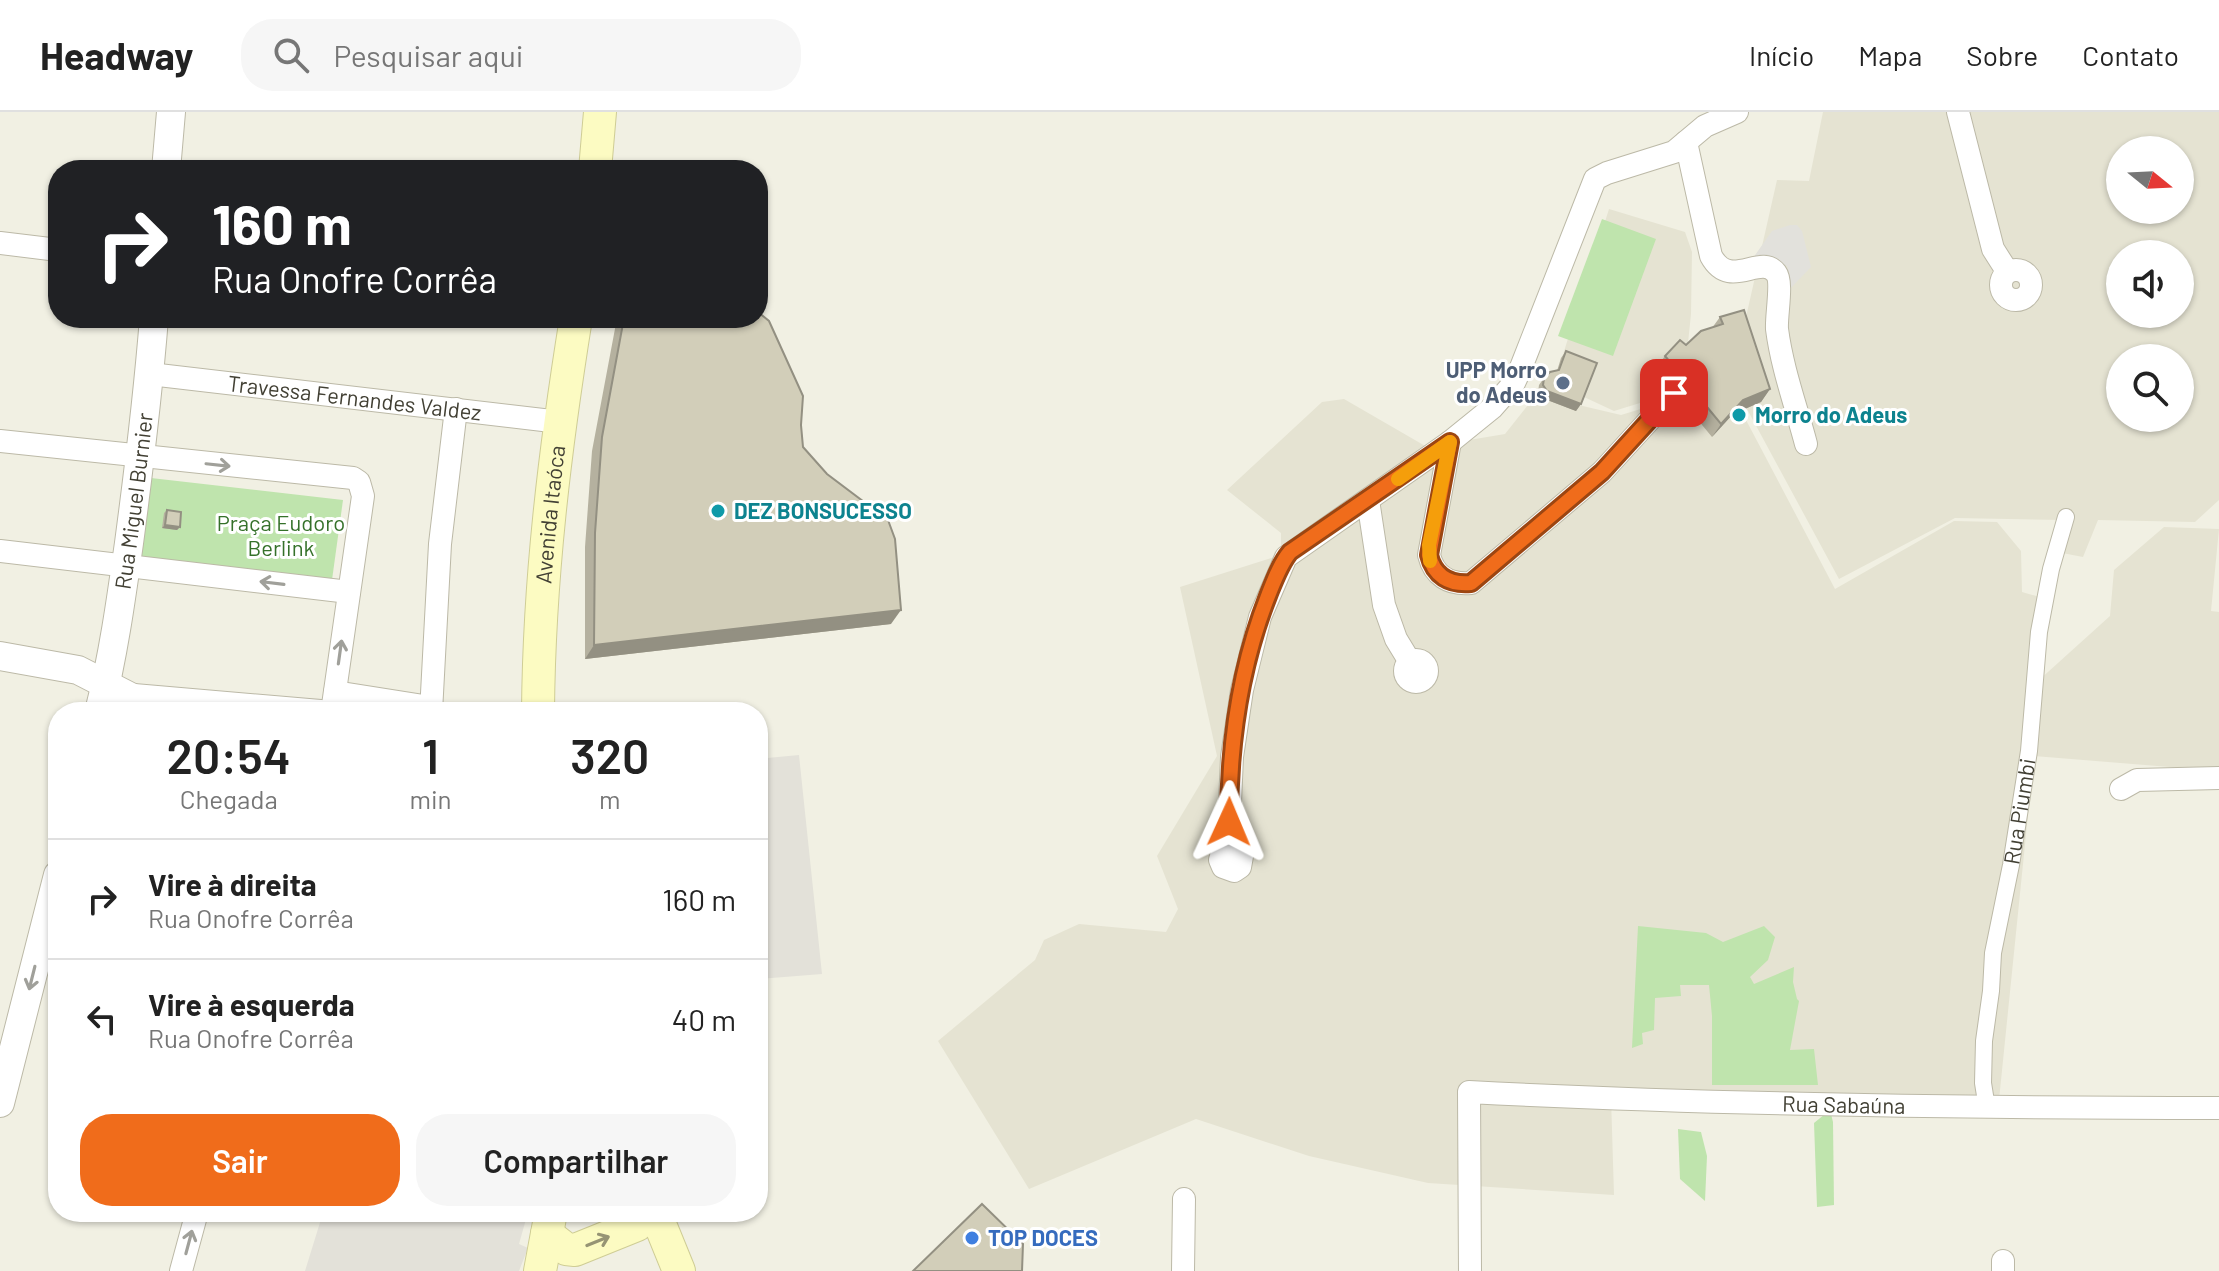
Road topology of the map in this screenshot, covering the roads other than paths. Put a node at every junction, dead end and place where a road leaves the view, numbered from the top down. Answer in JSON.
{"nodes":[{"id":1,"x":171,"y":112,"type":"edge"},
{"id":2,"x":600,"y":112,"type":"edge"},
{"id":3,"x":1737,"y":112,"type":"edge"},
{"id":4,"x":1958,"y":112,"type":"edge"},
{"id":5,"x":1686,"y":142,"type":"junction"},
{"id":6,"x":167,"y":160,"type":"edge"},
{"id":7,"x":596,"y":160,"type":"edge"},
{"id":8,"x":0,"y":243,"type":"edge"},
{"id":9,"x":48,"y":249,"type":"edge"},
{"id":10,"x":2007,"y":271,"type":"dead end"},
{"id":11,"x":153,"y":328,"type":"edge"},
{"id":12,"x":574,"y":328,"type":"edge"},
{"id":13,"x":150,"y":374,"type":"junction"},
{"id":14,"x":1674,"y":393,"type":"dead end"},
{"id":15,"x":456,"y":409,"type":"junction"},
{"id":16,"x":560,"y":422,"type":"junction"},
{"id":17,"x":0,"y":441,"type":"edge"},
{"id":18,"x":1450,"y":442,"type":"junction"},
{"id":19,"x":1806,"y":444,"type":"dead end"},
{"id":20,"x":141,"y":458,"type":"junction"},
{"id":21,"x":1368,"y":500,"type":"junction"},
{"id":22,"x":2066,"y":517,"type":"dead end"},
{"id":23,"x":0,"y":551,"type":"edge"},
{"id":24,"x":126,"y":566,"type":"junction"},
{"id":25,"x":349,"y":592,"type":"junction"},
{"id":26,"x":0,"y":656,"type":"edge"},
{"id":27,"x":1410,"y":662,"type":"dead end"},
{"id":28,"x":118,"y":689,"type":"junction"},
{"id":29,"x":107,"y":702,"type":"edge"},
{"id":30,"x":142,"y":702,"type":"edge"},
{"id":31,"x":293,"y":702,"type":"edge"},
{"id":32,"x":333,"y":702,"type":"edge"},
{"id":33,"x":431,"y":702,"type":"edge"},
{"id":34,"x":538,"y":702,"type":"edge"},
{"id":35,"x":2219,"y":778,"type":"edge"},
{"id":36,"x":2121,"y":789,"type":"dead end"},
{"id":37,"x":1228,"y":848,"type":"dead end"},
{"id":38,"x":48,"y":914,"type":"edge"},
{"id":39,"x":0,"y":1103,"type":"edge"},
{"id":40,"x":1987,"y":1108,"type":"junction"},
{"id":41,"x":2219,"y":1108,"type":"edge"},
{"id":42,"x":1184,"y":1199,"type":"dead end"},
{"id":43,"x":194,"y":1222,"type":"edge"},
{"id":44,"x":639,"y":1222,"type":"edge"},
{"id":45,"x":659,"y":1222,"type":"edge"},
{"id":46,"x":549,"y":1223,"type":"edge"},
{"id":47,"x":181,"y":1271,"type":"edge"},
{"id":48,"x":540,"y":1271,"type":"edge"},
{"id":49,"x":679,"y":1271,"type":"edge"},
{"id":50,"x":1183,"y":1271,"type":"edge"},
{"id":51,"x":1470,"y":1271,"type":"edge"}],
"edges":[{"from":1,"to":6,"type":"street"},
{"from":2,"to":7,"type":"main road"},
{"from":3,"to":5,"type":"street"},
{"from":4,"to":10,"type":"street"},
{"from":5,"to":18,"type":"street"},
{"from":5,"to":19,"type":"street"},
{"from":8,"to":9,"type":"street"},
{"from":11,"to":13,"type":"street","name":"Rua Miguel Burnier"},
{"from":12,"to":16,"type":"main road","name":"Avenida Itaóca"},
{"from":13,"to":15,"type":"street","name":"Travessa Fernandes Valdez"},
{"from":13,"to":20,"type":"street","name":"Rua Miguel Burnier"},
{"from":14,"to":18,"type":"street"},
{"from":15,"to":16,"type":"street","name":"Travessa Fernandes Valdez"},
{"from":15,"to":33,"type":"street"},
{"from":16,"to":34,"type":"main road","name":"Avenida Itaóca"},
{"from":17,"to":20,"type":"street"},
{"from":18,"to":21,"type":"street"},
{"from":20,"to":24,"type":"street","name":"Rua Miguel Burnier"},
{"from":20,"to":25,"type":"street","one_way":true},
{"from":21,"to":27,"type":"street"},
{"from":21,"to":37,"type":"street"},
{"from":22,"to":40,"type":"street","name":"Rua Piumbi"},
{"from":23,"to":24,"type":"street"},
{"from":25,"to":24,"type":"street","one_way":true},
{"from":24,"to":28,"type":"street","name":"Rua Miguel Burnier"},
{"from":32,"to":25,"type":"street","one_way":true},
{"from":26,"to":28,"type":"street"},
{"from":28,"to":29,"type":"street","name":"Rua Miguel Burnier"},
{"from":28,"to":30,"type":"street"},
{"from":28,"to":31,"type":"street"},
{"from":35,"to":36,"type":"street"},
{"from":38,"to":39,"type":"street","one_way":true},
{"from":40,"to":41,"type":"street","name":"Rua Sabaúna"},
{"from":40,"to":51,"type":"street","name":"Rua Sabaúna"},
{"from":42,"to":50,"type":"street"},
{"from":47,"to":43,"type":"street","one_way":true},
{"from":46,"to":44,"type":"main road","one_way":true},
{"from":45,"to":49,"type":"main road"},
{"from":46,"to":48,"type":"main road"}]}
